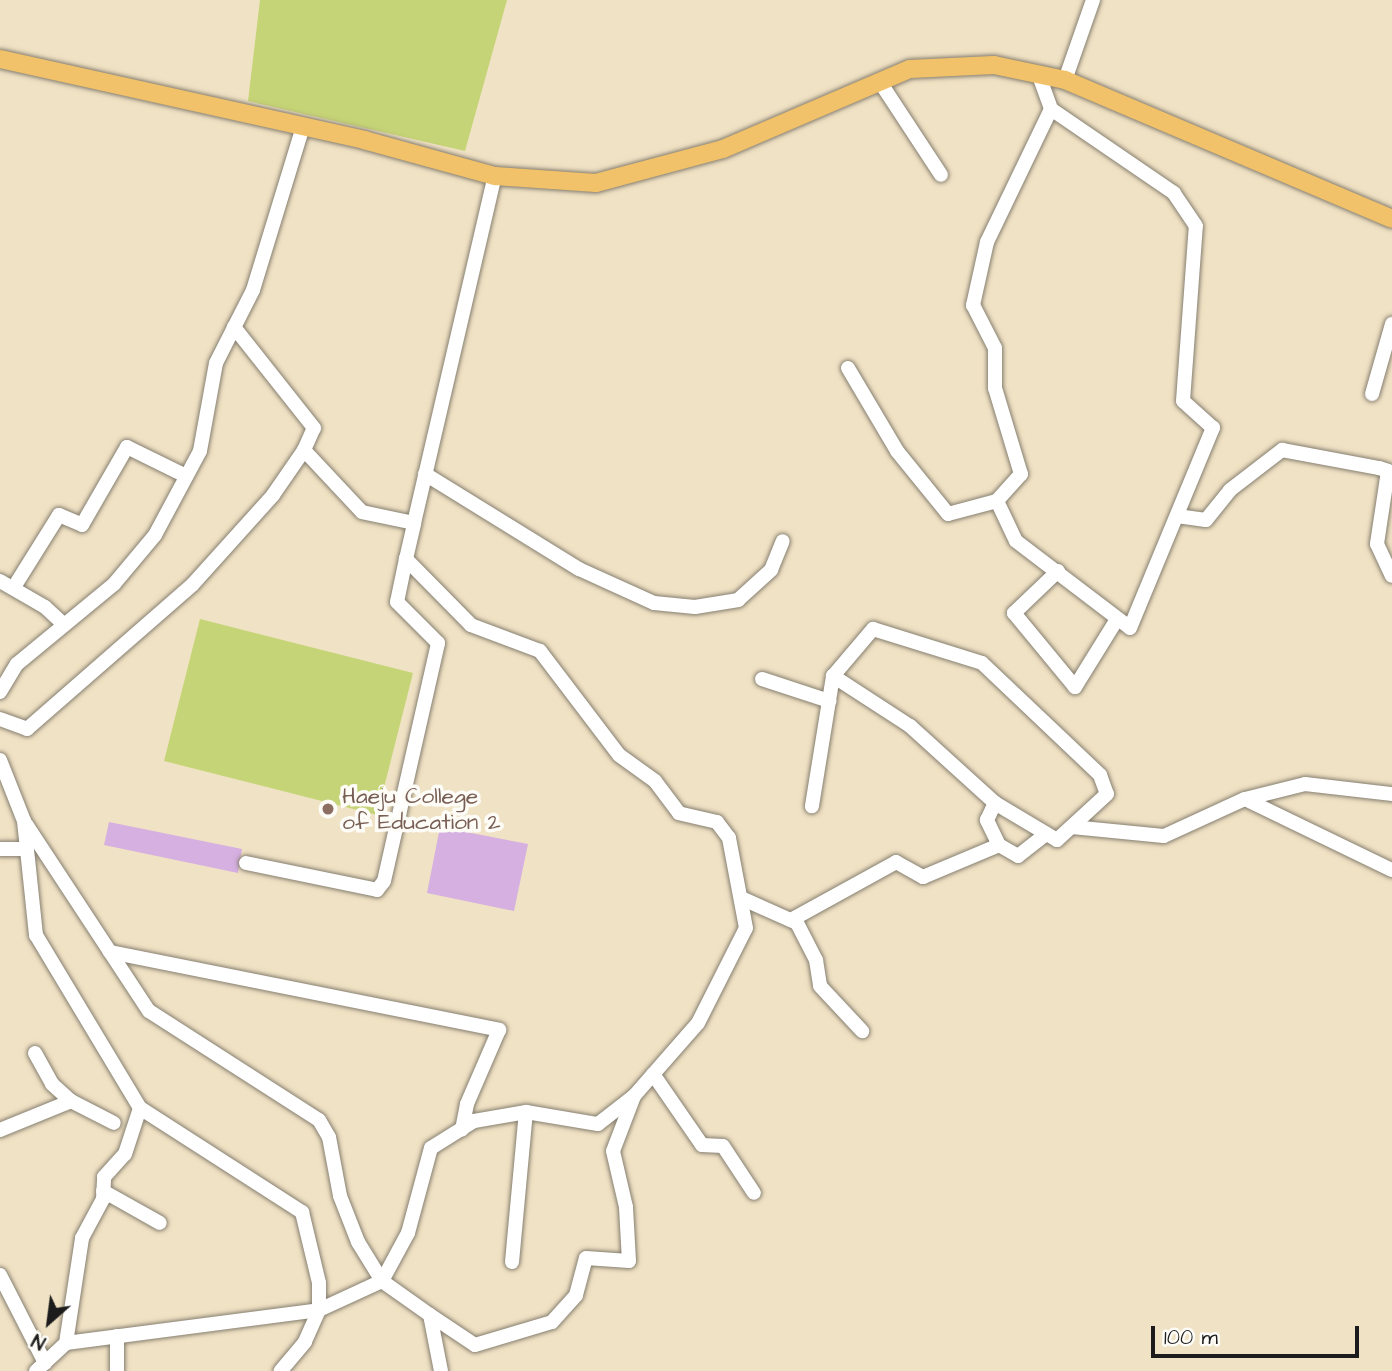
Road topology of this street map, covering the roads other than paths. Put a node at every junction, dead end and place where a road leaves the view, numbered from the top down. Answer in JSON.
{"nodes":[{"id":1,"x":1093,"y":0,"type":"edge"},
{"id":2,"x":0,"y":59,"type":"edge"},
{"id":3,"x":1038,"y":73,"type":"junction"},
{"id":4,"x":1065,"y":80,"type":"junction"},
{"id":5,"x":880,"y":82,"type":"junction"},
{"id":6,"x":1051,"y":109,"type":"junction"},
{"id":7,"x":303,"y":126,"type":"junction"},
{"id":8,"x":941,"y":175,"type":"dead end"},
{"id":9,"x":495,"y":176,"type":"junction"},
{"id":10,"x":1392,"y":219,"type":"edge"},
{"id":11,"x":1392,"y":324,"type":"edge"},
{"id":12,"x":234,"y":327,"type":"junction"},
{"id":13,"x":1387,"y":360,"type":"edge"},
{"id":14,"x":848,"y":368,"type":"dead end"},
{"id":15,"x":1372,"y":394,"type":"dead end"},
{"id":16,"x":304,"y":450,"type":"junction"},
{"id":17,"x":425,"y":474,"type":"junction"},
{"id":18,"x":187,"y":477,"type":"junction"},
{"id":19,"x":997,"y":501,"type":"junction"},
{"id":20,"x":1177,"y":516,"type":"junction"},
{"id":21,"x":414,"y":523,"type":"junction"},
{"id":22,"x":783,"y":541,"type":"dead end"},
{"id":23,"x":406,"y":559,"type":"junction"},
{"id":24,"x":1058,"y":571,"type":"junction"},
{"id":25,"x":1392,"y":576,"type":"edge"},
{"id":26,"x":0,"y":581,"type":"edge"},
{"id":27,"x":14,"y":587,"type":"junction"},
{"id":28,"x":1116,"y":621,"type":"junction"},
{"id":29,"x":64,"y":625,"type":"junction"},
{"id":30,"x":833,"y":676,"type":"junction"},
{"id":31,"x":762,"y":679,"type":"dead end"},
{"id":32,"x":0,"y":692,"type":"edge"},
{"id":33,"x":829,"y":701,"type":"junction"},
{"id":34,"x":0,"y":719,"type":"edge"},
{"id":35,"x":0,"y":760,"type":"edge"},
{"id":36,"x":1392,"y":794,"type":"edge"},
{"id":37,"x":1245,"y":799,"type":"junction"},
{"id":38,"x":995,"y":803,"type":"junction"},
{"id":39,"x":812,"y":806,"type":"dead end"},
{"id":40,"x":24,"y":821,"type":"junction"},
{"id":41,"x":1072,"y":827,"type":"junction"},
{"id":42,"x":1046,"y":834,"type":"junction"},
{"id":43,"x":999,"y":845,"type":"junction"},
{"id":44,"x":0,"y":849,"type":"edge"},
{"id":45,"x":27,"y":849,"type":"junction"},
{"id":46,"x":246,"y":863,"type":"dead end"},
{"id":47,"x":1392,"y":870,"type":"edge"},
{"id":48,"x":741,"y":898,"type":"junction"},
{"id":49,"x":791,"y":920,"type":"junction"},
{"id":50,"x":110,"y":952,"type":"junction"},
{"id":51,"x":862,"y":1031,"type":"dead end"},
{"id":52,"x":35,"y":1053,"type":"dead end"},
{"id":53,"x":653,"y":1074,"type":"junction"},
{"id":54,"x":634,"y":1096,"type":"junction"},
{"id":55,"x":71,"y":1101,"type":"junction"},
{"id":56,"x":140,"y":1108,"type":"junction"},
{"id":57,"x":526,"y":1112,"type":"junction"},
{"id":58,"x":114,"y":1123,"type":"dead end"},
{"id":59,"x":0,"y":1130,"type":"edge"},
{"id":60,"x":462,"y":1130,"type":"junction"},
{"id":61,"x":103,"y":1191,"type":"junction"},
{"id":62,"x":754,"y":1193,"type":"dead end"},
{"id":63,"x":160,"y":1223,"type":"dead end"},
{"id":64,"x":512,"y":1262,"type":"dead end"},
{"id":65,"x":0,"y":1275,"type":"edge"},
{"id":66,"x":382,"y":1281,"type":"junction"},
{"id":67,"x":319,"y":1310,"type":"junction"},
{"id":68,"x":429,"y":1315,"type":"junction"},
{"id":69,"x":117,"y":1336,"type":"junction"},
{"id":70,"x":66,"y":1343,"type":"junction"},
{"id":71,"x":41,"y":1367,"type":"edge"},
{"id":72,"x":117,"y":1371,"type":"edge"},
{"id":73,"x":281,"y":1371,"type":"edge"},
{"id":74,"x":441,"y":1371,"type":"edge"}],
"edges":[{"from":1,"to":4,"type":"street"},
{"from":2,"to":7,"type":"main road"},
{"from":3,"to":4,"type":"main road"},
{"from":3,"to":5,"type":"main road"},
{"from":3,"to":6,"type":"street"},
{"from":4,"to":10,"type":"main road"},
{"from":5,"to":8,"type":"street"},
{"from":5,"to":9,"type":"main road"},
{"from":6,"to":19,"type":"street"},
{"from":6,"to":20,"type":"street"},
{"from":7,"to":9,"type":"main road"},
{"from":7,"to":12,"type":"street"},
{"from":9,"to":17,"type":"street"},
{"from":11,"to":13,"type":"street"},
{"from":12,"to":16,"type":"street"},
{"from":12,"to":18,"type":"street"},
{"from":13,"to":15,"type":"street"},
{"from":14,"to":19,"type":"street"},
{"from":16,"to":21,"type":"street"},
{"from":16,"to":34,"type":"street"},
{"from":17,"to":21,"type":"street"},
{"from":17,"to":22,"type":"street"},
{"from":18,"to":27,"type":"street"},
{"from":18,"to":29,"type":"street"},
{"from":19,"to":24,"type":"street"},
{"from":20,"to":25,"type":"street"},
{"from":20,"to":28,"type":"street"},
{"from":21,"to":23,"type":"street"},
{"from":23,"to":46,"type":"street"},
{"from":23,"to":48,"type":"street"},
{"from":24,"to":28,"type":"street"},
{"from":24,"to":28,"type":"street"},
{"from":26,"to":27,"type":"street"},
{"from":27,"to":29,"type":"street"},
{"from":29,"to":32,"type":"street"},
{"from":30,"to":33,"type":"street"},
{"from":30,"to":38,"type":"street"},
{"from":30,"to":41,"type":"street"},
{"from":31,"to":33,"type":"street"},
{"from":33,"to":39,"type":"street"},
{"from":35,"to":40,"type":"street"},
{"from":36,"to":37,"type":"street"},
{"from":37,"to":41,"type":"street"},
{"from":37,"to":47,"type":"street"},
{"from":38,"to":42,"type":"street"},
{"from":38,"to":43,"type":"street"},
{"from":40,"to":45,"type":"street"},
{"from":40,"to":50,"type":"street"},
{"from":41,"to":42,"type":"street"},
{"from":42,"to":43,"type":"street"},
{"from":43,"to":49,"type":"street"},
{"from":44,"to":45,"type":"street"},
{"from":45,"to":56,"type":"street"},
{"from":48,"to":49,"type":"street"},
{"from":48,"to":53,"type":"street"},
{"from":49,"to":51,"type":"street"},
{"from":50,"to":60,"type":"street"},
{"from":50,"to":66,"type":"street"},
{"from":52,"to":55,"type":"street"},
{"from":53,"to":54,"type":"street"},
{"from":53,"to":62,"type":"street"},
{"from":54,"to":57,"type":"street"},
{"from":54,"to":68,"type":"street"},
{"from":55,"to":58,"type":"street"},
{"from":55,"to":59,"type":"street"},
{"from":56,"to":61,"type":"street"},
{"from":56,"to":67,"type":"street"},
{"from":57,"to":60,"type":"street"},
{"from":57,"to":64,"type":"street"},
{"from":60,"to":66,"type":"street"},
{"from":61,"to":63,"type":"street"},
{"from":61,"to":70,"type":"street"},
{"from":65,"to":71,"type":"street"},
{"from":66,"to":67,"type":"street"},
{"from":66,"to":68,"type":"street"},
{"from":67,"to":69,"type":"street"},
{"from":67,"to":73,"type":"street"},
{"from":68,"to":74,"type":"street"},
{"from":69,"to":70,"type":"street"},
{"from":69,"to":72,"type":"street"},
{"from":70,"to":71,"type":"street"}]}
